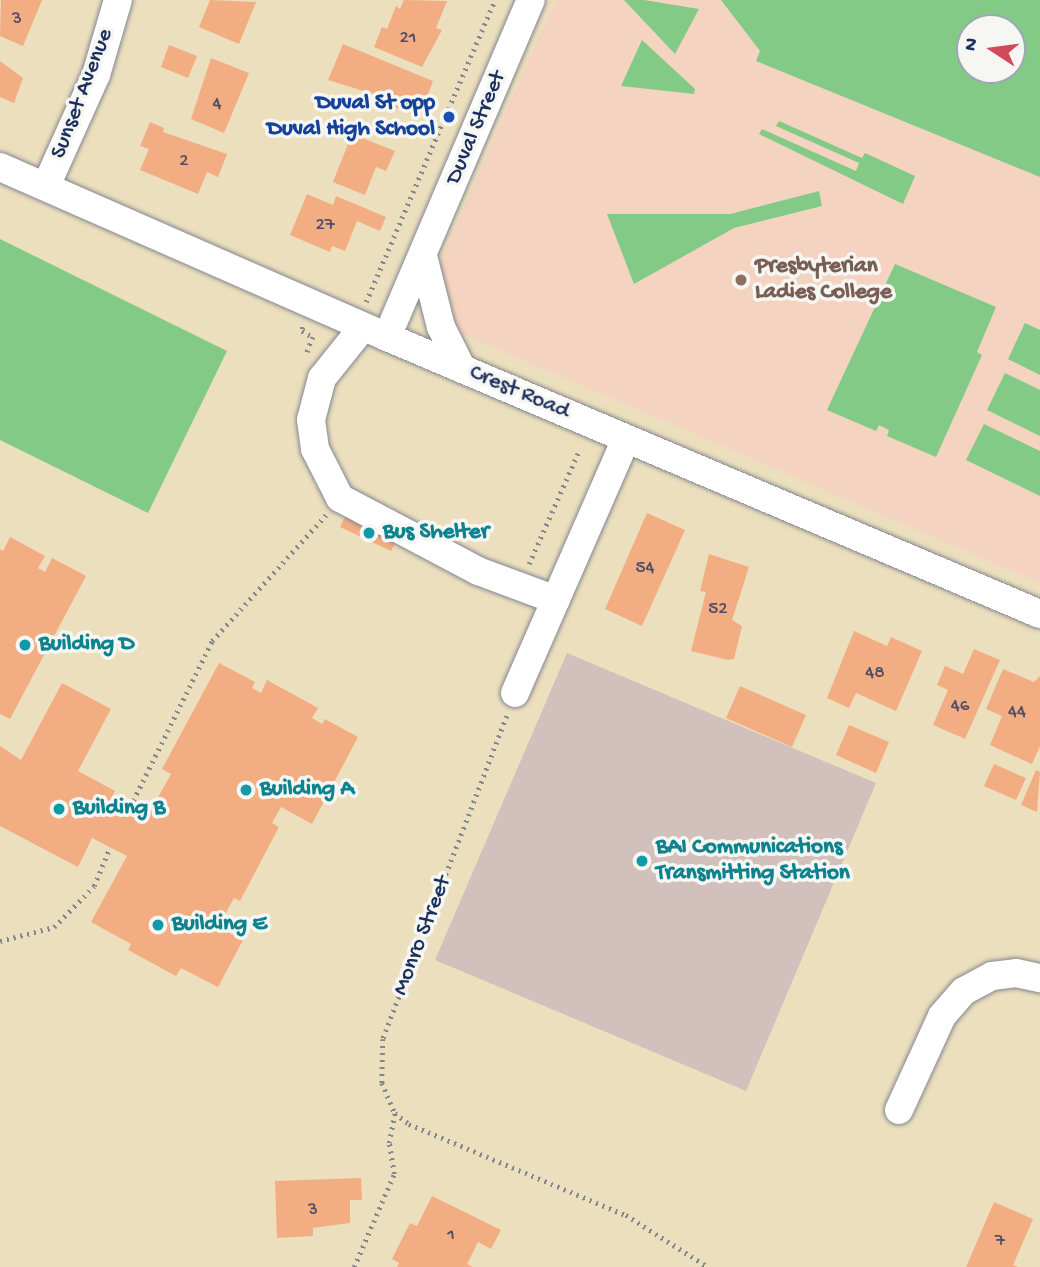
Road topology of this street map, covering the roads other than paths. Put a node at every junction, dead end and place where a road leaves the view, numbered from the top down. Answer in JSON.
{"nodes":[{"id":1,"x":118,"y":0,"type":"edge"},
{"id":2,"x":531,"y":0,"type":"edge"},
{"id":3,"x":0,"y":167,"type":"edge"},
{"id":4,"x":46,"y":186,"type":"junction"},
{"id":5,"x":423,"y":256,"type":"junction"},
{"id":6,"x":372,"y":322,"type":"junction"},
{"id":7,"x":462,"y":369,"type":"junction"},
{"id":8,"x":626,"y":439,"type":"junction"},
{"id":9,"x":556,"y":600,"type":"junction"},
{"id":10,"x":1040,"y":614,"type":"edge"},
{"id":11,"x":515,"y":693,"type":"road end"},
{"id":12,"x":1040,"y":978,"type":"edge"},
{"id":13,"x":899,"y":1110,"type":"dead end"}],
"edges":[{"from":1,"to":4,"type":"street","name":"Sunset Avenue"},
{"from":2,"to":5,"type":"street","name":"Duval Street"},
{"from":3,"to":4,"type":"street","name":"Crest Road"},
{"from":4,"to":6,"type":"street","name":"Crest Road"},
{"from":5,"to":6,"type":"street","name":"Duval Street"},
{"from":5,"to":7,"type":"street"},
{"from":6,"to":7,"type":"street","name":"Crest Road"},
{"from":6,"to":9,"type":"street","name":"Duval Street"},
{"from":7,"to":8,"type":"street","name":"Crest Road"},
{"from":8,"to":9,"type":"street"},
{"from":8,"to":10,"type":"street","name":"Crest Road"},
{"from":9,"to":11,"type":"street"},
{"from":12,"to":13,"type":"street"}]}
